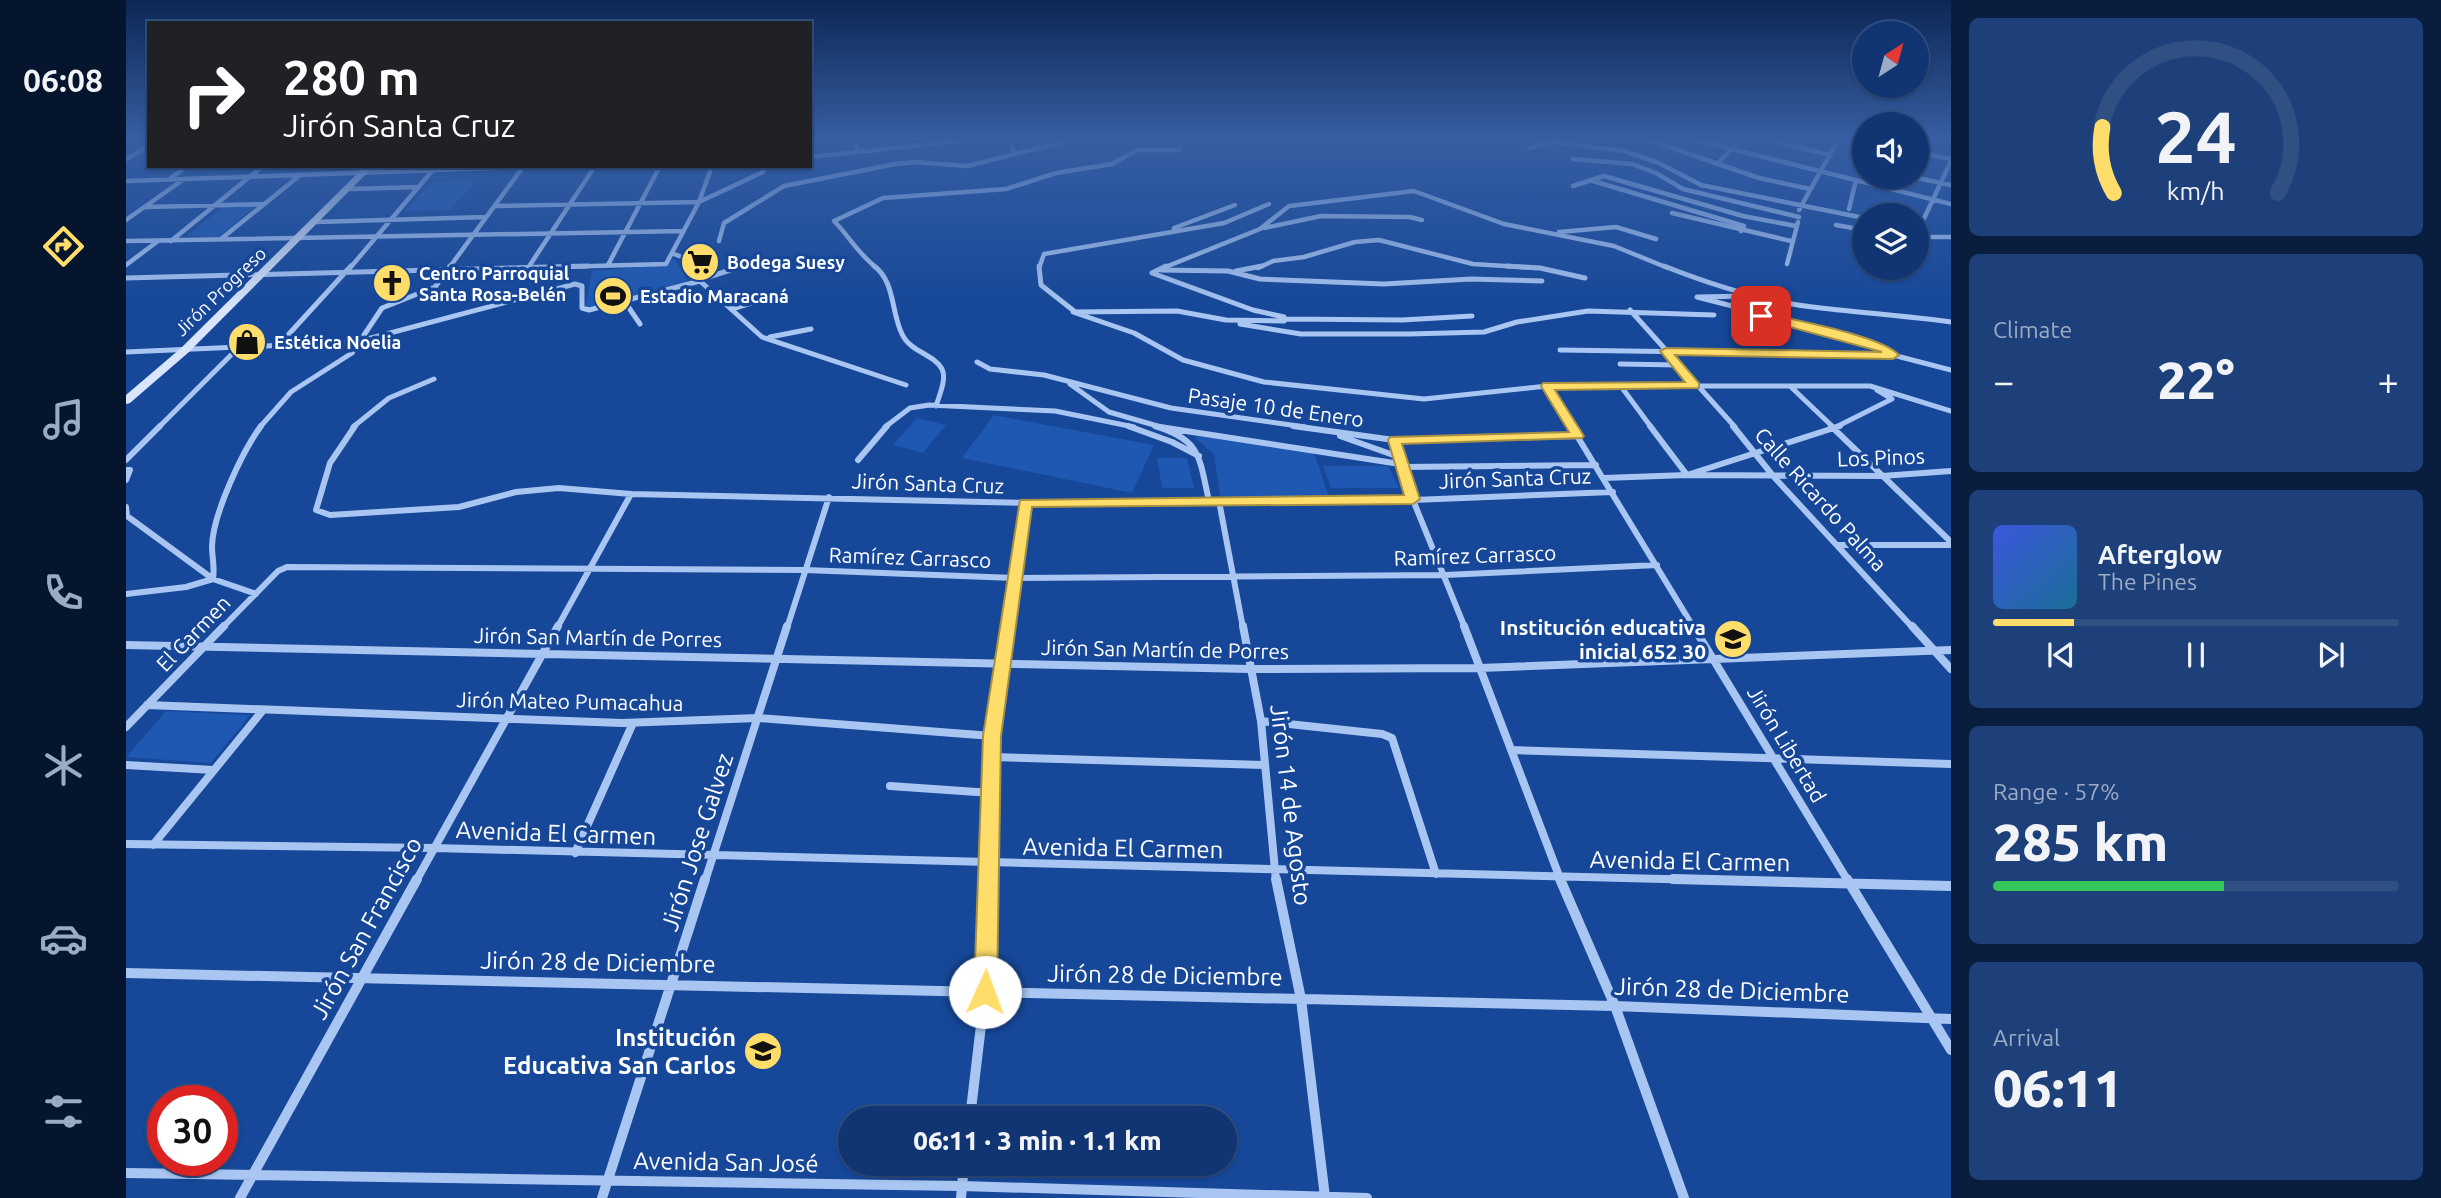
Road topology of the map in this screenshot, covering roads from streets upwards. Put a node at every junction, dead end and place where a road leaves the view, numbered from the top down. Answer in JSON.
{"nodes":[{"id":1,"x":160,"y":196,"type":"edge"},
{"id":2,"x":229,"y":196,"type":"edge"},
{"id":3,"x":275,"y":196,"type":"edge"},
{"id":4,"x":343,"y":196,"type":"edge"},
{"id":5,"x":412,"y":196,"type":"edge"},
{"id":6,"x":503,"y":196,"type":"edge"},
{"id":7,"x":574,"y":196,"type":"edge"},
{"id":8,"x":644,"y":196,"type":"edge"},
{"id":9,"x":701,"y":196,"type":"edge"},
{"id":10,"x":712,"y":196,"type":"edge"},
{"id":11,"x":768,"y":196,"type":"edge"},
{"id":12,"x":915,"y":196,"type":"edge"},
{"id":13,"x":1374,"y":196,"type":"edge"},
{"id":14,"x":1428,"y":196,"type":"edge"},
{"id":15,"x":1641,"y":196,"type":"edge"},
{"id":16,"x":1673,"y":196,"type":"edge"},
{"id":17,"x":1711,"y":196,"type":"edge"},
{"id":18,"x":1750,"y":196,"type":"edge"},
{"id":19,"x":1806,"y":196,"type":"edge"},
{"id":20,"x":1852,"y":196,"type":"edge"},
{"id":21,"x":1921,"y":196,"type":"edge"},
{"id":22,"x":1935,"y":196,"type":"edge"},
{"id":23,"x":1933,"y":199,"type":"junction"},
{"id":24,"x":641,"y":202,"type":"junction"},
{"id":25,"x":699,"y":202,"type":"junction"},
{"id":26,"x":265,"y":204,"type":"junction"},
{"id":27,"x":1269,"y":204,"type":"dead end"},
{"id":28,"x":1951,"y":204,"type":"edge"},
{"id":29,"x":218,"y":205,"type":"junction"},
{"id":30,"x":568,"y":205,"type":"junction"},
{"id":31,"x":1235,"y":205,"type":"dead end"},
{"id":32,"x":496,"y":206,"type":"junction"},
{"id":33,"x":145,"y":207,"type":"junction"},
{"id":34,"x":1800,"y":207,"type":"junction"},
{"id":35,"x":1849,"y":208,"type":"dead end"},
{"id":36,"x":1929,"y":208,"type":"edge"},
{"id":37,"x":1672,"y":214,"type":"dead end"},
{"id":38,"x":1852,"y":216,"type":"edge"},
{"id":39,"x":1798,"y":217,"type":"junction"},
{"id":40,"x":486,"y":218,"type":"junction"},
{"id":41,"x":126,"y":220,"type":"edge"},
{"id":42,"x":392,"y":220,"type":"junction"},
{"id":43,"x":1422,"y":220,"type":"dead end"},
{"id":44,"x":316,"y":222,"type":"junction"},
{"id":45,"x":1836,"y":225,"type":"dead end"},
{"id":46,"x":1796,"y":226,"type":"junction"},
{"id":47,"x":1743,"y":228,"type":"junction"},
{"id":48,"x":1852,"y":228,"type":"edge"},
{"id":49,"x":1260,"y":229,"type":"junction"},
{"id":50,"x":1530,"y":229,"type":"junction"},
{"id":51,"x":684,"y":231,"type":"junction"},
{"id":52,"x":551,"y":232,"type":"junction"},
{"id":53,"x":626,"y":232,"type":"junction"},
{"id":54,"x":1161,"y":234,"type":"junction"},
{"id":55,"x":474,"y":235,"type":"junction"},
{"id":56,"x":378,"y":237,"type":"junction"},
{"id":57,"x":1929,"y":237,"type":"edge"},
{"id":58,"x":1951,"y":237,"type":"edge"},
{"id":59,"x":299,"y":239,"type":"junction"},
{"id":60,"x":1656,"y":239,"type":"dead end"},
{"id":61,"x":220,"y":240,"type":"junction"},
{"id":62,"x":126,"y":241,"type":"edge"},
{"id":63,"x":159,"y":241,"type":"junction"},
{"id":64,"x":171,"y":241,"type":"junction"},
{"id":65,"x":719,"y":241,"type":"dead end"},
{"id":66,"x":1791,"y":241,"type":"junction"},
{"id":67,"x":674,"y":254,"type":"junction"},
{"id":68,"x":1787,"y":264,"type":"dead end"},
{"id":69,"x":126,"y":265,"type":"edge"},
{"id":70,"x":608,"y":265,"type":"junction"},
{"id":71,"x":740,"y":267,"type":"dead end"},
{"id":72,"x":528,"y":268,"type":"junction"},
{"id":73,"x":1156,"y":270,"type":"junction"},
{"id":74,"x":448,"y":271,"type":"junction"},
{"id":75,"x":1232,"y":272,"type":"junction"},
{"id":76,"x":344,"y":273,"type":"junction"},
{"id":77,"x":261,"y":275,"type":"junction"},
{"id":78,"x":126,"y":278,"type":"edge"},
{"id":79,"x":1585,"y":278,"type":"dead end"},
{"id":80,"x":699,"y":281,"type":"junction"},
{"id":81,"x":1542,"y":281,"type":"dead end"},
{"id":82,"x":778,"y":295,"type":"dead end"},
{"id":83,"x":1757,"y":295,"type":"junction"},
{"id":84,"x":625,"y":302,"type":"junction"},
{"id":85,"x":1819,"y":308,"type":"junction"},
{"id":86,"x":732,"y":309,"type":"junction"},
{"id":87,"x":1630,"y":310,"type":"junction"},
{"id":88,"x":1074,"y":311,"type":"junction"},
{"id":89,"x":1714,"y":315,"type":"dead end"},
{"id":90,"x":1472,"y":316,"type":"dead end"},
{"id":91,"x":1817,"y":316,"type":"dead end"},
{"id":92,"x":1286,"y":319,"type":"junction"},
{"id":93,"x":1226,"y":320,"type":"junction"},
{"id":94,"x":1951,"y":322,"type":"edge"},
{"id":95,"x":640,"y":324,"type":"dead end"},
{"id":96,"x":811,"y":329,"type":"dead end"},
{"id":97,"x":762,"y":337,"type":"junction"},
{"id":98,"x":356,"y":342,"type":"junction"},
{"id":99,"x":278,"y":346,"type":"junction"},
{"id":100,"x":238,"y":348,"type":"junction"},
{"id":101,"x":185,"y":350,"type":"junction"},
{"id":102,"x":1560,"y":350,"type":"dead end"},
{"id":103,"x":1666,"y":351,"type":"junction"},
{"id":104,"x":126,"y":352,"type":"edge"},
{"id":105,"x":1893,"y":355,"type":"junction"},
{"id":106,"x":977,"y":362,"type":"dead end"},
{"id":107,"x":1619,"y":364,"type":"dead end"},
{"id":108,"x":1678,"y":365,"type":"junction"},
{"id":109,"x":1951,"y":370,"type":"edge"},
{"id":110,"x":433,"y":379,"type":"dead end"},
{"id":111,"x":1065,"y":380,"type":"junction"},
{"id":112,"x":906,"y":385,"type":"dead end"},
{"id":113,"x":1620,"y":385,"type":"junction"},
{"id":114,"x":1695,"y":385,"type":"junction"},
{"id":115,"x":1547,"y":386,"type":"junction"},
{"id":116,"x":1870,"y":386,"type":"junction"},
{"id":117,"x":1791,"y":387,"type":"junction"},
{"id":118,"x":126,"y":401,"type":"edge"},
{"id":119,"x":936,"y":406,"type":"junction"},
{"id":120,"x":1951,"y":411,"type":"edge"},
{"id":121,"x":1160,"y":427,"type":"junction"},
{"id":122,"x":1833,"y":429,"type":"junction"},
{"id":123,"x":1325,"y":430,"type":"junction"},
{"id":124,"x":1578,"y":436,"type":"junction"},
{"id":125,"x":1394,"y":440,"type":"junction"},
{"id":126,"x":1756,"y":452,"type":"junction"},
{"id":127,"x":1199,"y":456,"type":"junction"},
{"id":128,"x":126,"y":460,"type":"edge"},
{"id":129,"x":858,"y":460,"type":"dead end"},
{"id":130,"x":1400,"y":463,"type":"junction"},
{"id":131,"x":1596,"y":465,"type":"junction"},
{"id":132,"x":128,"y":470,"type":"edge"},
{"id":133,"x":1951,"y":471,"type":"edge"},
{"id":134,"x":1687,"y":475,"type":"junction"},
{"id":135,"x":1882,"y":476,"type":"junction"},
{"id":136,"x":1774,"y":477,"type":"junction"},
{"id":137,"x":1604,"y":478,"type":"junction"},
{"id":138,"x":126,"y":481,"type":"edge"},
{"id":139,"x":1613,"y":492,"type":"junction"},
{"id":140,"x":631,"y":494,"type":"junction"},
{"id":141,"x":830,"y":497,"type":"junction"},
{"id":142,"x":1413,"y":499,"type":"junction"},
{"id":143,"x":1209,"y":501,"type":"junction"},
{"id":144,"x":1219,"y":501,"type":"junction"},
{"id":145,"x":1025,"y":503,"type":"junction"},
{"id":146,"x":126,"y":507,"type":"edge"},
{"id":147,"x":1951,"y":544,"type":"edge"},
{"id":148,"x":1837,"y":545,"type":"junction"},
{"id":149,"x":1657,"y":565,"type":"junction"},
{"id":150,"x":287,"y":567,"type":"joint"},
{"id":151,"x":590,"y":569,"type":"junction"},
{"id":152,"x":805,"y":570,"type":"junction"},
{"id":153,"x":1445,"y":575,"type":"junction"},
{"id":154,"x":1234,"y":578,"type":"junction"},
{"id":155,"x":213,"y":579,"type":"junction"},
{"id":156,"x":1014,"y":579,"type":"junction"},
{"id":157,"x":126,"y":594,"type":"edge"},
{"id":158,"x":256,"y":594,"type":"junction"},
{"id":159,"x":126,"y":645,"type":"edge"},
{"id":160,"x":204,"y":647,"type":"junction"},
{"id":161,"x":1935,"y":650,"type":"junction"},
{"id":162,"x":1951,"y":650,"type":"edge"},
{"id":163,"x":544,"y":652,"type":"junction"},
{"id":164,"x":776,"y":659,"type":"junction"},
{"id":165,"x":1715,"y":659,"type":"junction"},
{"id":166,"x":1001,"y":665,"type":"junction"},
{"id":167,"x":1480,"y":668,"type":"junction"},
{"id":168,"x":1250,"y":669,"type":"junction"},
{"id":169,"x":1951,"y":669,"type":"edge"},
{"id":170,"x":147,"y":705,"type":"junction"},
{"id":171,"x":263,"y":710,"type":"junction"},
{"id":172,"x":758,"y":718,"type":"junction"},
{"id":173,"x":506,"y":720,"type":"junction"},
{"id":174,"x":1261,"y":721,"type":"junction"},
{"id":175,"x":634,"y":723,"type":"junction"},
{"id":176,"x":126,"y":727,"type":"edge"},
{"id":177,"x":992,"y":736,"type":"junction"},
{"id":178,"x":1511,"y":750,"type":"junction"},
{"id":179,"x":992,"y":757,"type":"junction"},
{"id":180,"x":1776,"y":760,"type":"junction"},
{"id":181,"x":1951,"y":764,"type":"edge"},
{"id":182,"x":126,"y":765,"type":"edge"},
{"id":183,"x":1264,"y":765,"type":"junction"},
{"id":184,"x":214,"y":770,"type":"junction"},
{"id":185,"x":890,"y":786,"type":"dead end"},
{"id":186,"x":991,"y":793,"type":"junction"},
{"id":187,"x":126,"y":844,"type":"edge"},
{"id":188,"x":153,"y":845,"type":"junction"},
{"id":189,"x":434,"y":848,"type":"junction"},
{"id":190,"x":575,"y":853,"type":"junction"},
{"id":191,"x":712,"y":857,"type":"junction"},
{"id":192,"x":990,"y":864,"type":"junction"},
{"id":193,"x":1274,"y":870,"type":"junction"},
{"id":194,"x":1436,"y":874,"type":"junction"},
{"id":195,"x":1560,"y":878,"type":"junction"},
{"id":196,"x":1851,"y":883,"type":"junction"},
{"id":197,"x":1951,"y":886,"type":"edge"},
{"id":198,"x":126,"y":973,"type":"edge"},
{"id":199,"x":362,"y":978,"type":"junction"},
{"id":200,"x":671,"y":985,"type":"junction"},
{"id":201,"x":985,"y":992,"type":"junction"},
{"id":202,"x":1301,"y":999,"type":"junction"},
{"id":203,"x":1615,"y":1006,"type":"junction"},
{"id":204,"x":1951,"y":1019,"type":"edge"},
{"id":205,"x":1933,"y":1020,"type":"junction"},
{"id":206,"x":1951,"y":1050,"type":"edge"},
{"id":207,"x":971,"y":1106,"type":"edge"},
{"id":208,"x":126,"y":1173,"type":"edge"},
{"id":209,"x":252,"y":1175,"type":"junction"},
{"id":210,"x":608,"y":1181,"type":"junction"},
{"id":211,"x":961,"y":1192,"type":"edge"},
{"id":212,"x":1325,"y":1197,"type":"edge"},
{"id":213,"x":240,"y":1198,"type":"edge"},
{"id":214,"x":602,"y":1198,"type":"edge"},
{"id":215,"x":1367,"y":1198,"type":"edge"},
{"id":216,"x":1684,"y":1198,"type":"edge"}],
"edges":[{"from":1,"to":33,"type":"street"},
{"from":2,"to":29,"type":"street"},
{"from":3,"to":26,"type":"street"},
{"from":4,"to":44,"type":"street","name":"Jirón Progreso"},
{"from":5,"to":42,"type":"street"},
{"from":6,"to":32,"type":"street"},
{"from":7,"to":30,"type":"street"},
{"from":8,"to":24,"type":"street"},
{"from":9,"to":25,"type":"street"},
{"from":10,"to":25,"type":"street"},
{"from":11,"to":65,"type":"street"},
{"from":12,"to":119,"type":"street"},
{"from":13,"to":49,"type":"street"},
{"from":14,"to":50,"type":"street"},
{"from":15,"to":47,"type":"street"},
{"from":16,"to":46,"type":"street"},
{"from":17,"to":39,"type":"street"},
{"from":18,"to":34,"type":"street"},
{"from":19,"to":34,"type":"street"},
{"from":20,"to":35,"type":"street"},
{"from":21,"to":23,"type":"street"},
{"from":22,"to":23,"type":"street"},
{"from":23,"to":28,"type":"street"},
{"from":23,"to":36,"type":"street"},
{"from":24,"to":25,"type":"street"},
{"from":24,"to":30,"type":"street"},
{"from":24,"to":53,"type":"street"},
{"from":25,"to":51,"type":"street"},
{"from":26,"to":29,"type":"street"},
{"from":26,"to":61,"type":"street"},
{"from":27,"to":54,"type":"street"},
{"from":29,"to":33,"type":"street"},
{"from":29,"to":64,"type":"street"},
{"from":30,"to":32,"type":"street"},
{"from":30,"to":52,"type":"street"},
{"from":31,"to":54,"type":"street"},
{"from":32,"to":40,"type":"street"},
{"from":33,"to":41,"type":"street"},
{"from":34,"to":38,"type":"street"},
{"from":34,"to":39,"type":"street"},
{"from":37,"to":47,"type":"street"},
{"from":39,"to":46,"type":"street"},
{"from":40,"to":42,"type":"street"},
{"from":40,"to":55,"type":"street"},
{"from":42,"to":44,"type":"street"},
{"from":42,"to":56,"type":"street"},
{"from":43,"to":49,"type":"street"},
{"from":44,"to":59,"type":"street","name":"Jirón Progreso"},
{"from":45,"to":48,"type":"street"},
{"from":46,"to":66,"type":"street"},
{"from":47,"to":66,"type":"street"},
{"from":49,"to":73,"type":"street"},
{"from":50,"to":60,"type":"street"},
{"from":50,"to":83,"type":"street"},
{"from":51,"to":53,"type":"street"},
{"from":51,"to":67,"type":"street"},
{"from":52,"to":53,"type":"street"},
{"from":52,"to":55,"type":"street"},
{"from":52,"to":72,"type":"street"},
{"from":53,"to":70,"type":"street"},
{"from":54,"to":88,"type":"street"},
{"from":55,"to":56,"type":"street"},
{"from":55,"to":74,"type":"street"},
{"from":56,"to":59,"type":"street"},
{"from":56,"to":76,"type":"street"},
{"from":57,"to":58,"type":"street"},
{"from":59,"to":61,"type":"street"},
{"from":59,"to":77,"type":"street","name":"Jirón Progreso"},
{"from":61,"to":64,"type":"street"},
{"from":62,"to":63,"type":"street"},
{"from":63,"to":64,"type":"street"},
{"from":63,"to":69,"type":"street"},
{"from":66,"to":68,"type":"street"},
{"from":67,"to":70,"type":"street"},
{"from":67,"to":80,"type":"street"},
{"from":70,"to":72,"type":"street"},
{"from":71,"to":80,"type":"street"},
{"from":72,"to":74,"type":"street"},
{"from":73,"to":75,"type":"street"},
{"from":73,"to":92,"type":"street"},
{"from":74,"to":76,"type":"street"},
{"from":74,"to":98,"type":"street"},
{"from":75,"to":79,"type":"street"},
{"from":75,"to":81,"type":"street"},
{"from":76,"to":77,"type":"street"},
{"from":76,"to":99,"type":"street"},
{"from":77,"to":78,"type":"street"},
{"from":77,"to":101,"type":"street","name":"Jirón Progreso"},
{"from":80,"to":84,"type":"street"},
{"from":80,"to":86,"type":"street"},
{"from":82,"to":86,"type":"street"},
{"from":83,"to":85,"type":"street"},
{"from":83,"to":105,"type":"street"},
{"from":84,"to":95,"type":"street"},
{"from":84,"to":98,"type":"street"},
{"from":85,"to":91,"type":"street"},
{"from":85,"to":94,"type":"street"},
{"from":86,"to":97,"type":"street"},
{"from":87,"to":89,"type":"street"},
{"from":87,"to":93,"type":"street"},
{"from":87,"to":103,"type":"street","name":"Calle Ricardo Palma"},
{"from":88,"to":93,"type":"street"},
{"from":88,"to":115,"type":"street"},
{"from":90,"to":92,"type":"street"},
{"from":92,"to":93,"type":"street"},
{"from":96,"to":97,"type":"street"},
{"from":97,"to":112,"type":"street"},
{"from":98,"to":99,"type":"street"},
{"from":98,"to":155,"type":"street"},
{"from":99,"to":100,"type":"street"},
{"from":100,"to":101,"type":"street"},
{"from":100,"to":128,"type":"street"},
{"from":101,"to":104,"type":"street"},
{"from":101,"to":118,"type":"street","name":"Jirón Progreso"},
{"from":102,"to":103,"type":"street"},
{"from":103,"to":105,"type":"street"},
{"from":103,"to":108,"type":"street","name":"Calle Ricardo Palma"},
{"from":105,"to":109,"type":"street"},
{"from":106,"to":111,"type":"street","name":"Pasaje 10 de Enero"},
{"from":107,"to":108,"type":"street"},
{"from":108,"to":114,"type":"street","name":"Calle Ricardo Palma"},
{"from":110,"to":140,"type":"street","name":"Jirón Santa Cruz"},
{"from":111,"to":121,"type":"street"},
{"from":111,"to":123,"type":"street","name":"Pasaje 10 de Enero"},
{"from":113,"to":114,"type":"street"},
{"from":113,"to":115,"type":"street"},
{"from":113,"to":134,"type":"street"},
{"from":114,"to":117,"type":"street"},
{"from":114,"to":126,"type":"street","name":"Calle Ricardo Palma"},
{"from":115,"to":124,"type":"street","name":"Jirón Libertad"},
{"from":116,"to":117,"type":"street"},
{"from":116,"to":120,"type":"street"},
{"from":116,"to":122,"type":"street"},
{"from":117,"to":122,"type":"street"},
{"from":119,"to":127,"type":"street"},
{"from":119,"to":129,"type":"street"},
{"from":121,"to":127,"type":"street"},
{"from":121,"to":130,"type":"street"},
{"from":122,"to":126,"type":"street"},
{"from":122,"to":135,"type":"street"},
{"from":123,"to":125,"type":"street","name":"Pasaje 10 de Enero"},
{"from":123,"to":130,"type":"street"},
{"from":124,"to":125,"type":"street","name":"Pasaje 10 de Enero"},
{"from":124,"to":131,"type":"street","name":"Jirón Libertad"},
{"from":125,"to":130,"type":"street"},
{"from":126,"to":134,"type":"street"},
{"from":126,"to":136,"type":"street","name":"Calle Ricardo Palma"},
{"from":127,"to":143,"type":"street"},
{"from":130,"to":131,"type":"street"},
{"from":130,"to":142,"type":"street"},
{"from":131,"to":137,"type":"street","name":"Jirón Libertad"},
{"from":132,"to":138,"type":"street"},
{"from":133,"to":135,"type":"street","name":"Los Pinos"},
{"from":134,"to":136,"type":"street","name":"Los Pinos"},
{"from":134,"to":137,"type":"street"},
{"from":135,"to":136,"type":"street","name":"Los Pinos"},
{"from":135,"to":147,"type":"street"},
{"from":136,"to":148,"type":"street","name":"Calle Ricardo Palma"},
{"from":137,"to":139,"type":"street","name":"Jirón Libertad"},
{"from":139,"to":142,"type":"street","name":"Jirón Santa Cruz"},
{"from":139,"to":149,"type":"street","name":"Jirón Libertad"},
{"from":140,"to":141,"type":"street","name":"Jirón Santa Cruz"},
{"from":140,"to":151,"type":"street","name":"Jirón San Francisco"},
{"from":141,"to":145,"type":"street","name":"Jirón Santa Cruz"},
{"from":141,"to":152,"type":"street","name":"Jirón Jose Galvez"},
{"from":142,"to":144,"type":"street","name":"Jirón Santa Cruz"},
{"from":142,"to":153,"type":"street"},
{"from":143,"to":144,"type":"street","name":"Jirón Santa Cruz"},
{"from":143,"to":145,"type":"street","name":"Jirón Santa Cruz"},
{"from":144,"to":154,"type":"street","name":"Jirón 14 de Agosto"},
{"from":145,"to":156,"type":"street"},
{"from":146,"to":155,"type":"street"},
{"from":147,"to":148,"type":"street"},
{"from":148,"to":161,"type":"street","name":"Calle Ricardo Palma"},
{"from":149,"to":153,"type":"street","name":"Ramírez Carrasco"},
{"from":149,"to":165,"type":"street","name":"Jirón Libertad"},
{"from":150,"to":151,"type":"street","name":"Ramírez Carrasco"},
{"from":150,"to":158,"type":"street","name":"El Carmen"},
{"from":151,"to":152,"type":"street","name":"Ramírez Carrasco"},
{"from":151,"to":163,"type":"street","name":"Jirón San Francisco"},
{"from":152,"to":156,"type":"street","name":"Ramírez Carrasco"},
{"from":152,"to":164,"type":"street","name":"Jirón Jose Galvez"},
{"from":153,"to":154,"type":"street","name":"Ramírez Carrasco"},
{"from":153,"to":167,"type":"street"},
{"from":154,"to":156,"type":"street","name":"Ramírez Carrasco"},
{"from":154,"to":168,"type":"street","name":"Jirón 14 de Agosto"},
{"from":155,"to":157,"type":"street"},
{"from":155,"to":158,"type":"street"},
{"from":156,"to":166,"type":"street"},
{"from":158,"to":160,"type":"street","name":"El Carmen"},
{"from":159,"to":160,"type":"street","name":"Jirón San Martín de Porres"},
{"from":160,"to":163,"type":"street","name":"Jirón San Martín de Porres"},
{"from":160,"to":170,"type":"street","name":"El Carmen"},
{"from":161,"to":162,"type":"street","name":"Jirón San Martín de Porres"},
{"from":161,"to":165,"type":"street","name":"Jirón San Martín de Porres"},
{"from":161,"to":169,"type":"street","name":"Calle Ricardo Palma"},
{"from":163,"to":164,"type":"street","name":"Jirón San Martín de Porres"},
{"from":163,"to":173,"type":"street","name":"Jirón San Francisco"},
{"from":164,"to":166,"type":"street","name":"Jirón San Martín de Porres"},
{"from":164,"to":172,"type":"street","name":"Jirón Jose Galvez"},
{"from":165,"to":167,"type":"street","name":"Jirón San Martín de Porres"},
{"from":165,"to":180,"type":"street","name":"Jirón Libertad"},
{"from":166,"to":168,"type":"street","name":"Jirón San Martín de Porres"},
{"from":166,"to":177,"type":"street"},
{"from":167,"to":168,"type":"street","name":"Jirón San Martín de Porres"},
{"from":167,"to":178,"type":"street"},
{"from":168,"to":174,"type":"street","name":"Jirón 14 de Agosto"},
{"from":170,"to":171,"type":"street","name":"Jirón Mateo Pumacahua"},
{"from":170,"to":176,"type":"street","name":"El Carmen"},
{"from":171,"to":173,"type":"street","name":"Jirón Mateo Pumacahua"},
{"from":171,"to":184,"type":"street"},
{"from":172,"to":175,"type":"street","name":"Jirón Mateo Pumacahua"},
{"from":172,"to":177,"type":"street","name":"Jirón Mateo Pumacahua"},
{"from":172,"to":191,"type":"street","name":"Jirón Jose Galvez"},
{"from":173,"to":175,"type":"street","name":"Jirón Mateo Pumacahua"},
{"from":173,"to":189,"type":"street","name":"Jirón San Francisco"},
{"from":174,"to":183,"type":"street","name":"Jirón 14 de Agosto"},
{"from":174,"to":194,"type":"street"},
{"from":175,"to":190,"type":"street"},
{"from":177,"to":179,"type":"street"},
{"from":178,"to":180,"type":"street"},
{"from":178,"to":195,"type":"street"},
{"from":179,"to":183,"type":"street"},
{"from":179,"to":186,"type":"street"},
{"from":180,"to":181,"type":"street"},
{"from":180,"to":196,"type":"street","name":"Jirón Libertad"},
{"from":182,"to":184,"type":"street"},
{"from":183,"to":193,"type":"street","name":"Jirón 14 de Agosto"},
{"from":184,"to":188,"type":"street"},
{"from":185,"to":186,"type":"street"},
{"from":186,"to":192,"type":"street"},
{"from":187,"to":188,"type":"street","name":"Avenida El Carmen"},
{"from":188,"to":189,"type":"street","name":"Avenida El Carmen"},
{"from":189,"to":190,"type":"street","name":"Avenida El Carmen"},
{"from":189,"to":199,"type":"street","name":"Jirón San Francisco"},
{"from":190,"to":191,"type":"street","name":"Avenida El Carmen"},
{"from":191,"to":192,"type":"street","name":"Avenida El Carmen"},
{"from":191,"to":200,"type":"street","name":"Jirón Jose Galvez"},
{"from":192,"to":193,"type":"street","name":"Avenida El Carmen"},
{"from":192,"to":201,"type":"street"},
{"from":193,"to":194,"type":"street","name":"Avenida El Carmen"},
{"from":193,"to":202,"type":"street","name":"Jirón 14 de Agosto"},
{"from":194,"to":195,"type":"street","name":"Avenida El Carmen"},
{"from":195,"to":196,"type":"street","name":"Avenida El Carmen"},
{"from":195,"to":203,"type":"street"},
{"from":196,"to":197,"type":"street","name":"Avenida El Carmen"},
{"from":196,"to":205,"type":"street","name":"Jirón Libertad"},
{"from":198,"to":199,"type":"street","name":"Jirón 28 de Diciembre"},
{"from":199,"to":200,"type":"street","name":"Jirón 28 de Diciembre"},
{"from":199,"to":209,"type":"street","name":"Jirón San Francisco"},
{"from":200,"to":201,"type":"street","name":"Jirón 28 de Diciembre"},
{"from":200,"to":210,"type":"street","name":"Jirón Jose Galvez"},
{"from":201,"to":202,"type":"street","name":"Jirón 28 de Diciembre"},
{"from":201,"to":207,"type":"street"},
{"from":202,"to":203,"type":"street","name":"Jirón 28 de Diciembre"},
{"from":202,"to":212,"type":"street","name":"Jirón 14 de Agosto"},
{"from":203,"to":205,"type":"street","name":"Jirón 28 de Diciembre"},
{"from":203,"to":216,"type":"street"},
{"from":204,"to":205,"type":"street","name":"Jirón 28 de Diciembre"},
{"from":205,"to":206,"type":"street","name":"Jirón Libertad"},
{"from":208,"to":209,"type":"street","name":"Avenida San José"},
{"from":209,"to":210,"type":"street","name":"Avenida San José"},
{"from":209,"to":213,"type":"street","name":"Jirón San Francisco"},
{"from":210,"to":211,"type":"street","name":"Avenida San José"},
{"from":210,"to":214,"type":"street","name":"Jirón Jose Galvez"},
{"from":211,"to":212,"type":"street","name":"Avenida San José"},
{"from":212,"to":215,"type":"street","name":"Avenida San José"}]}
